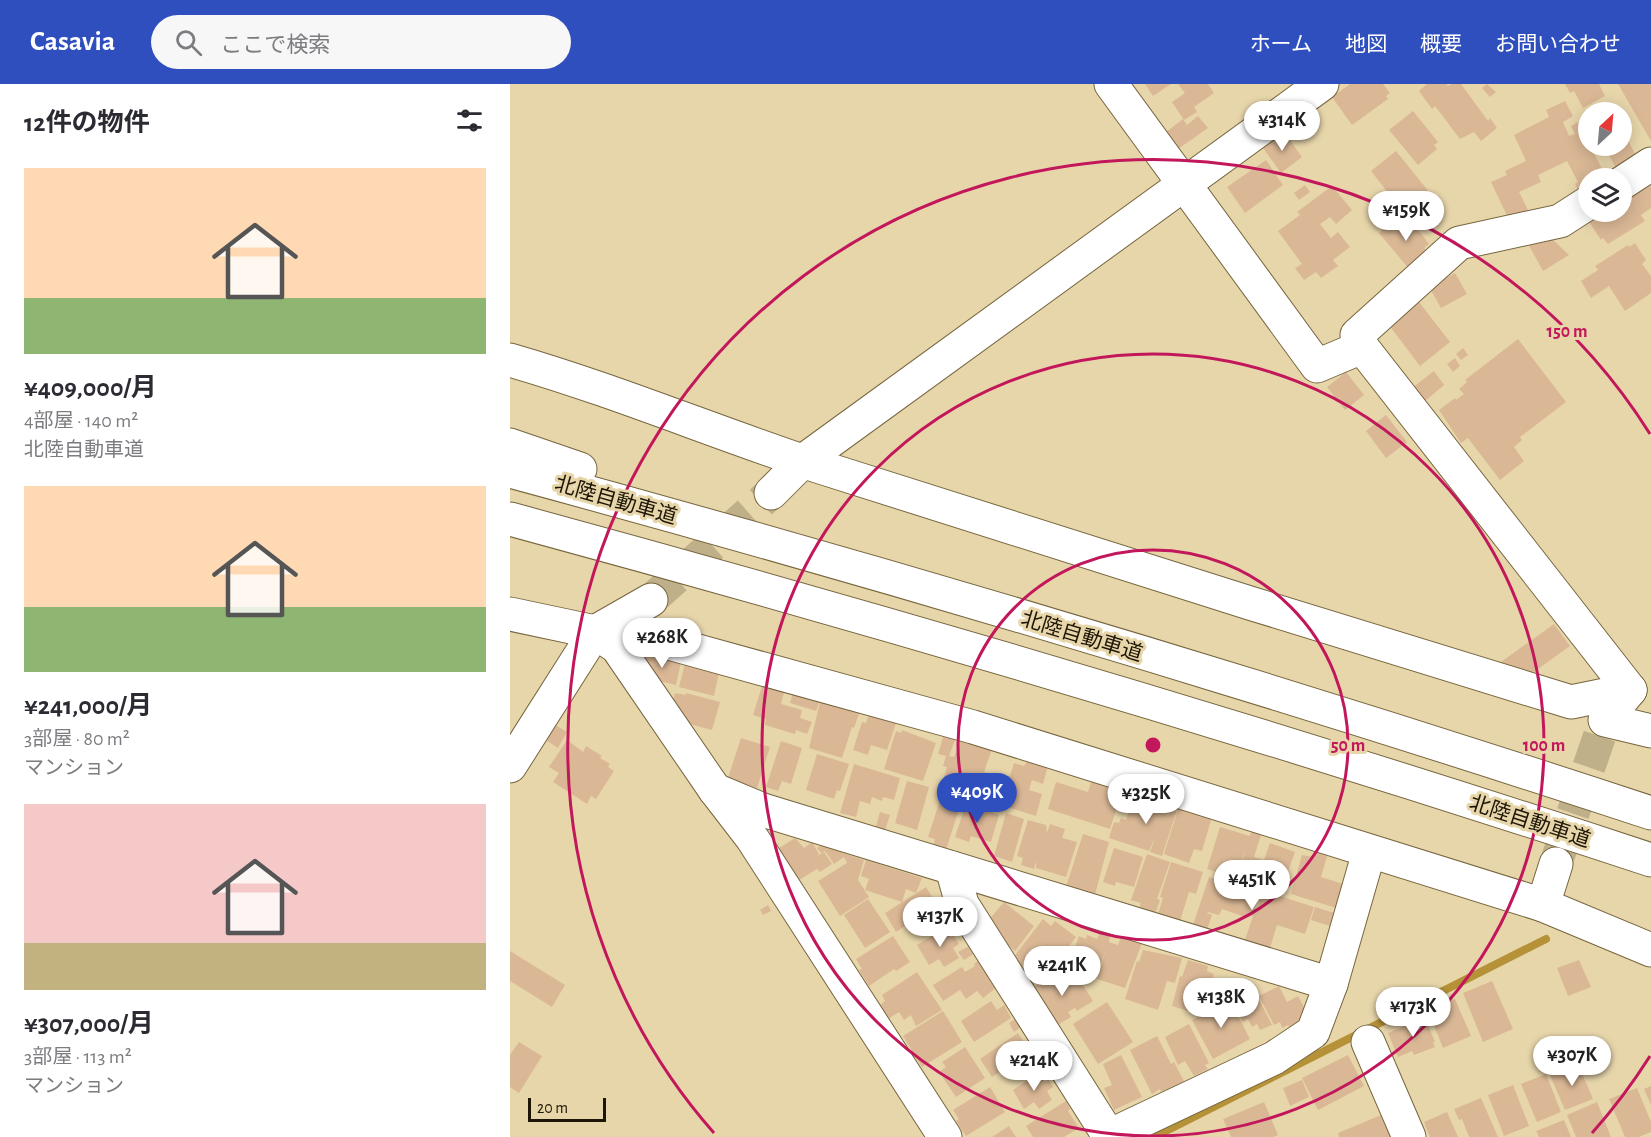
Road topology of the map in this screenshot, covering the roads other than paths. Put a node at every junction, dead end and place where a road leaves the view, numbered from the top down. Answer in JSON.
{"nodes":[{"id":1,"x":1111,"y":84,"type":"edge"},
{"id":2,"x":1322,"y":84,"type":"edge"},
{"id":3,"x":1651,"y":164,"type":"edge"},
{"id":4,"x":1632,"y":176,"type":"edge"},
{"id":5,"x":1184,"y":184,"type":"junction"},
{"id":6,"x":1578,"y":209,"type":"edge"},
{"id":7,"x":1362,"y":347,"type":"junction"},
{"id":8,"x":510,"y":360,"type":"edge"},
{"id":9,"x":510,"y":445,"type":"edge"},
{"id":10,"x":803,"y":461,"type":"junction"},
{"id":11,"x":510,"y":471,"type":"edge"},
{"id":12,"x":771,"y":493,"type":"tunnel mouth"},
{"id":13,"x":510,"y":519,"type":"edge"},
{"id":14,"x":510,"y":539,"type":"edge"},
{"id":15,"x":651,"y":600,"type":"tunnel mouth"},
{"id":16,"x":832,"y":608,"type":"junction"},
{"id":17,"x":510,"y":614,"type":"edge"},
{"id":18,"x":595,"y":632,"type":"junction"},
{"id":19,"x":1154,"y":657,"type":"junction"},
{"id":20,"x":1630,"y":690,"type":"junction"},
{"id":21,"x":1651,"y":731,"type":"edge"},
{"id":22,"x":510,"y":766,"type":"edge"},
{"id":23,"x":715,"y":790,"type":"junction"},
{"id":24,"x":1651,"y":813,"type":"edge"},
{"id":25,"x":1369,"y":852,"type":"junction"},
{"id":26,"x":1651,"y":860,"type":"edge"},
{"id":27,"x":1556,"y":864,"type":"tunnel mouth"},
{"id":28,"x":952,"y":868,"type":"junction"},
{"id":29,"x":1543,"y":905,"type":"junction"},
{"id":30,"x":1651,"y":950,"type":"edge"},
{"id":31,"x":1331,"y":984,"type":"junction"},
{"id":32,"x":1368,"y":1042,"type":"dead end"},
{"id":33,"x":1108,"y":1136,"type":"edge"},
{"id":34,"x":945,"y":1137,"type":"edge"},
{"id":35,"x":1409,"y":1137,"type":"edge"}],
"edges":[{"from":1,"to":5,"type":"main road"},
{"from":2,"to":5,"type":"main road"},
{"from":3,"to":4,"type":"main road"},
{"from":5,"to":7,"type":"main road"},
{"from":5,"to":10,"type":"main road"},
{"from":6,"to":7,"type":"main road"},
{"from":7,"to":20,"type":"main road"},
{"from":8,"to":10,"type":"main road"},
{"from":9,"to":19,"type":"main road"},
{"from":10,"to":12,"type":"main road"},
{"from":10,"to":20,"type":"main road"},
{"from":11,"to":19,"type":"main road","name":"北陸自動車道"},
{"from":13,"to":16,"type":"main road","name":"北陸自動車道"},
{"from":14,"to":16,"type":"main road"},
{"from":15,"to":18,"type":"main road"},
{"from":16,"to":26,"type":"main road","name":"北陸自動車道"},
{"from":17,"to":18,"type":"main road"},
{"from":18,"to":22,"type":"main road"},
{"from":18,"to":23,"type":"main road"},
{"from":18,"to":25,"type":"main road"},
{"from":19,"to":24,"type":"main road","name":"北陸自動車道"},
{"from":20,"to":21,"type":"main road"},
{"from":23,"to":28,"type":"main road"},
{"from":23,"to":34,"type":"main road"},
{"from":25,"to":29,"type":"main road"},
{"from":25,"to":31,"type":"main road"},
{"from":27,"to":29,"type":"main road"},
{"from":28,"to":31,"type":"main road"},
{"from":28,"to":33,"type":"main road"},
{"from":29,"to":30,"type":"main road"},
{"from":31,"to":33,"type":"main road"},
{"from":32,"to":35,"type":"main road"}]}
